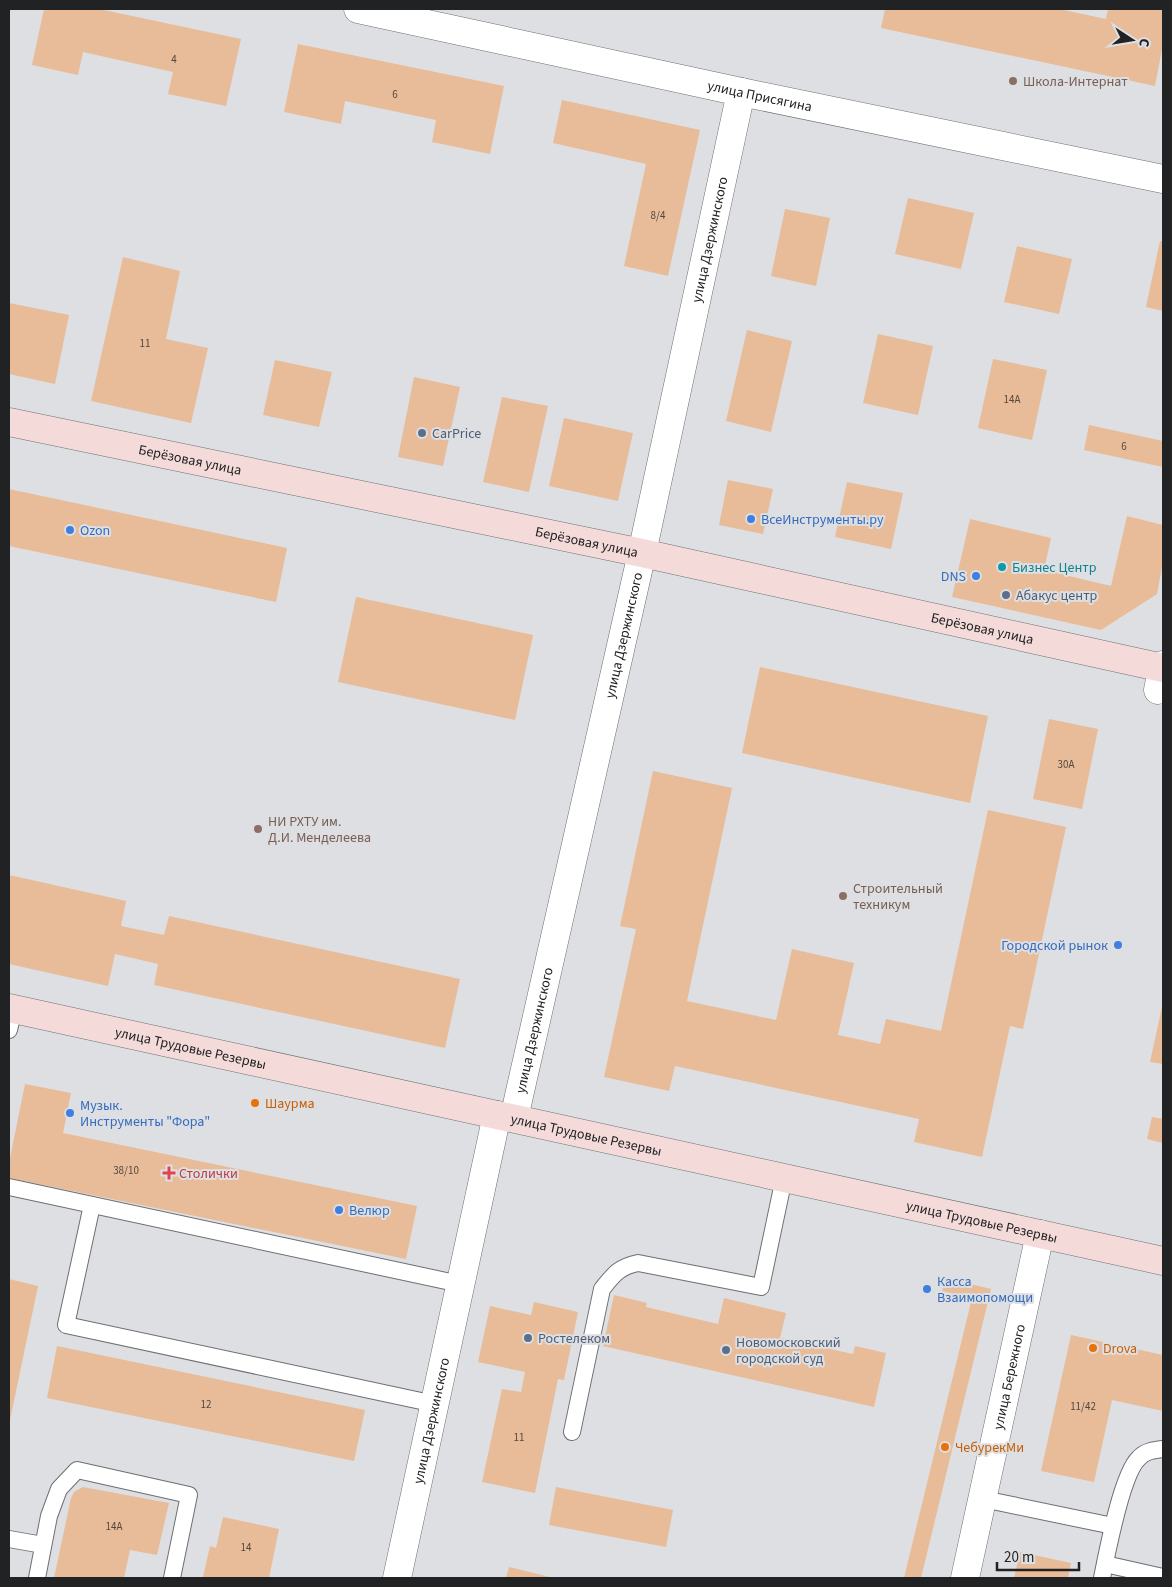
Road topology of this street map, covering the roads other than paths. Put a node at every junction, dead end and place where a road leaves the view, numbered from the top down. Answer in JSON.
{"nodes":[{"id":1,"x":358,"y":9,"type":"edge"},
{"id":2,"x":741,"y":92,"type":"junction"},
{"id":3,"x":1163,"y":178,"type":"edge"},
{"id":4,"x":9,"y":422,"type":"edge"},
{"id":5,"x":642,"y":553,"type":"junction"},
{"id":6,"x":1162,"y":673,"type":"edge"},
{"id":7,"x":10,"y":1016,"type":"edge"},
{"id":8,"x":506,"y":1117,"type":"junction"},
{"id":9,"x":784,"y":1178,"type":"junction"},
{"id":10,"x":9,"y":1188,"type":"edge"},
{"id":11,"x":92,"y":1205,"type":"junction"},
{"id":12,"x":1040,"y":1234,"type":"junction"},
{"id":13,"x":1163,"y":1261,"type":"edge"},
{"id":14,"x":460,"y":1284,"type":"junction"},
{"id":15,"x":435,"y":1404,"type":"junction"},
{"id":16,"x":572,"y":1432,"type":"dead end"},
{"id":17,"x":1163,"y":1449,"type":"edge"},
{"id":18,"x":983,"y":1499,"type":"junction"},
{"id":19,"x":1113,"y":1526,"type":"junction"},
{"id":20,"x":9,"y":1539,"type":"edge"},
{"id":21,"x":43,"y":1545,"type":"junction"},
{"id":22,"x":1104,"y":1571,"type":"edge"},
{"id":23,"x":1163,"y":1577,"type":"edge"},
{"id":24,"x":37,"y":1578,"type":"edge"},
{"id":25,"x":172,"y":1578,"type":"edge"},
{"id":26,"x":397,"y":1578,"type":"edge"},
{"id":27,"x":965,"y":1578,"type":"edge"}],
"edges":[{"from":1,"to":2,"type":"street","name":"улица Присягина"},
{"from":2,"to":3,"type":"street","name":"улица Присягина"},
{"from":2,"to":5,"type":"street","name":"улица Дзержинского"},
{"from":4,"to":5,"type":"street","name":"Берёзовая улица"},
{"from":5,"to":6,"type":"street","name":"Берёзовая улица"},
{"from":5,"to":8,"type":"street","name":"улица Дзержинского"},
{"from":7,"to":8,"type":"street","name":"улица Трудовые Резервы"},
{"from":8,"to":9,"type":"street","name":"улица Трудовые Резервы"},
{"from":8,"to":14,"type":"street","name":"улица Дзержинского"},
{"from":9,"to":12,"type":"street","name":"улица Трудовые Резервы"},
{"from":9,"to":16,"type":"lane"},
{"from":10,"to":11,"type":"lane"},
{"from":11,"to":14,"type":"lane"},
{"from":11,"to":15,"type":"lane"},
{"from":12,"to":13,"type":"street","name":"улица Трудовые Резервы"},
{"from":12,"to":18,"type":"street","name":"улица Бережного"},
{"from":14,"to":15,"type":"street","name":"улица Дзержинского"},
{"from":15,"to":26,"type":"street","name":"улица Дзержинского"},
{"from":17,"to":19,"type":"lane"},
{"from":18,"to":19,"type":"lane"},
{"from":18,"to":27,"type":"street","name":"улица Бережного"},
{"from":19,"to":22,"type":"lane"},
{"from":20,"to":21,"type":"lane"},
{"from":21,"to":24,"type":"lane"},
{"from":21,"to":25,"type":"lane"},
{"from":22,"to":23,"type":"lane"}]}
